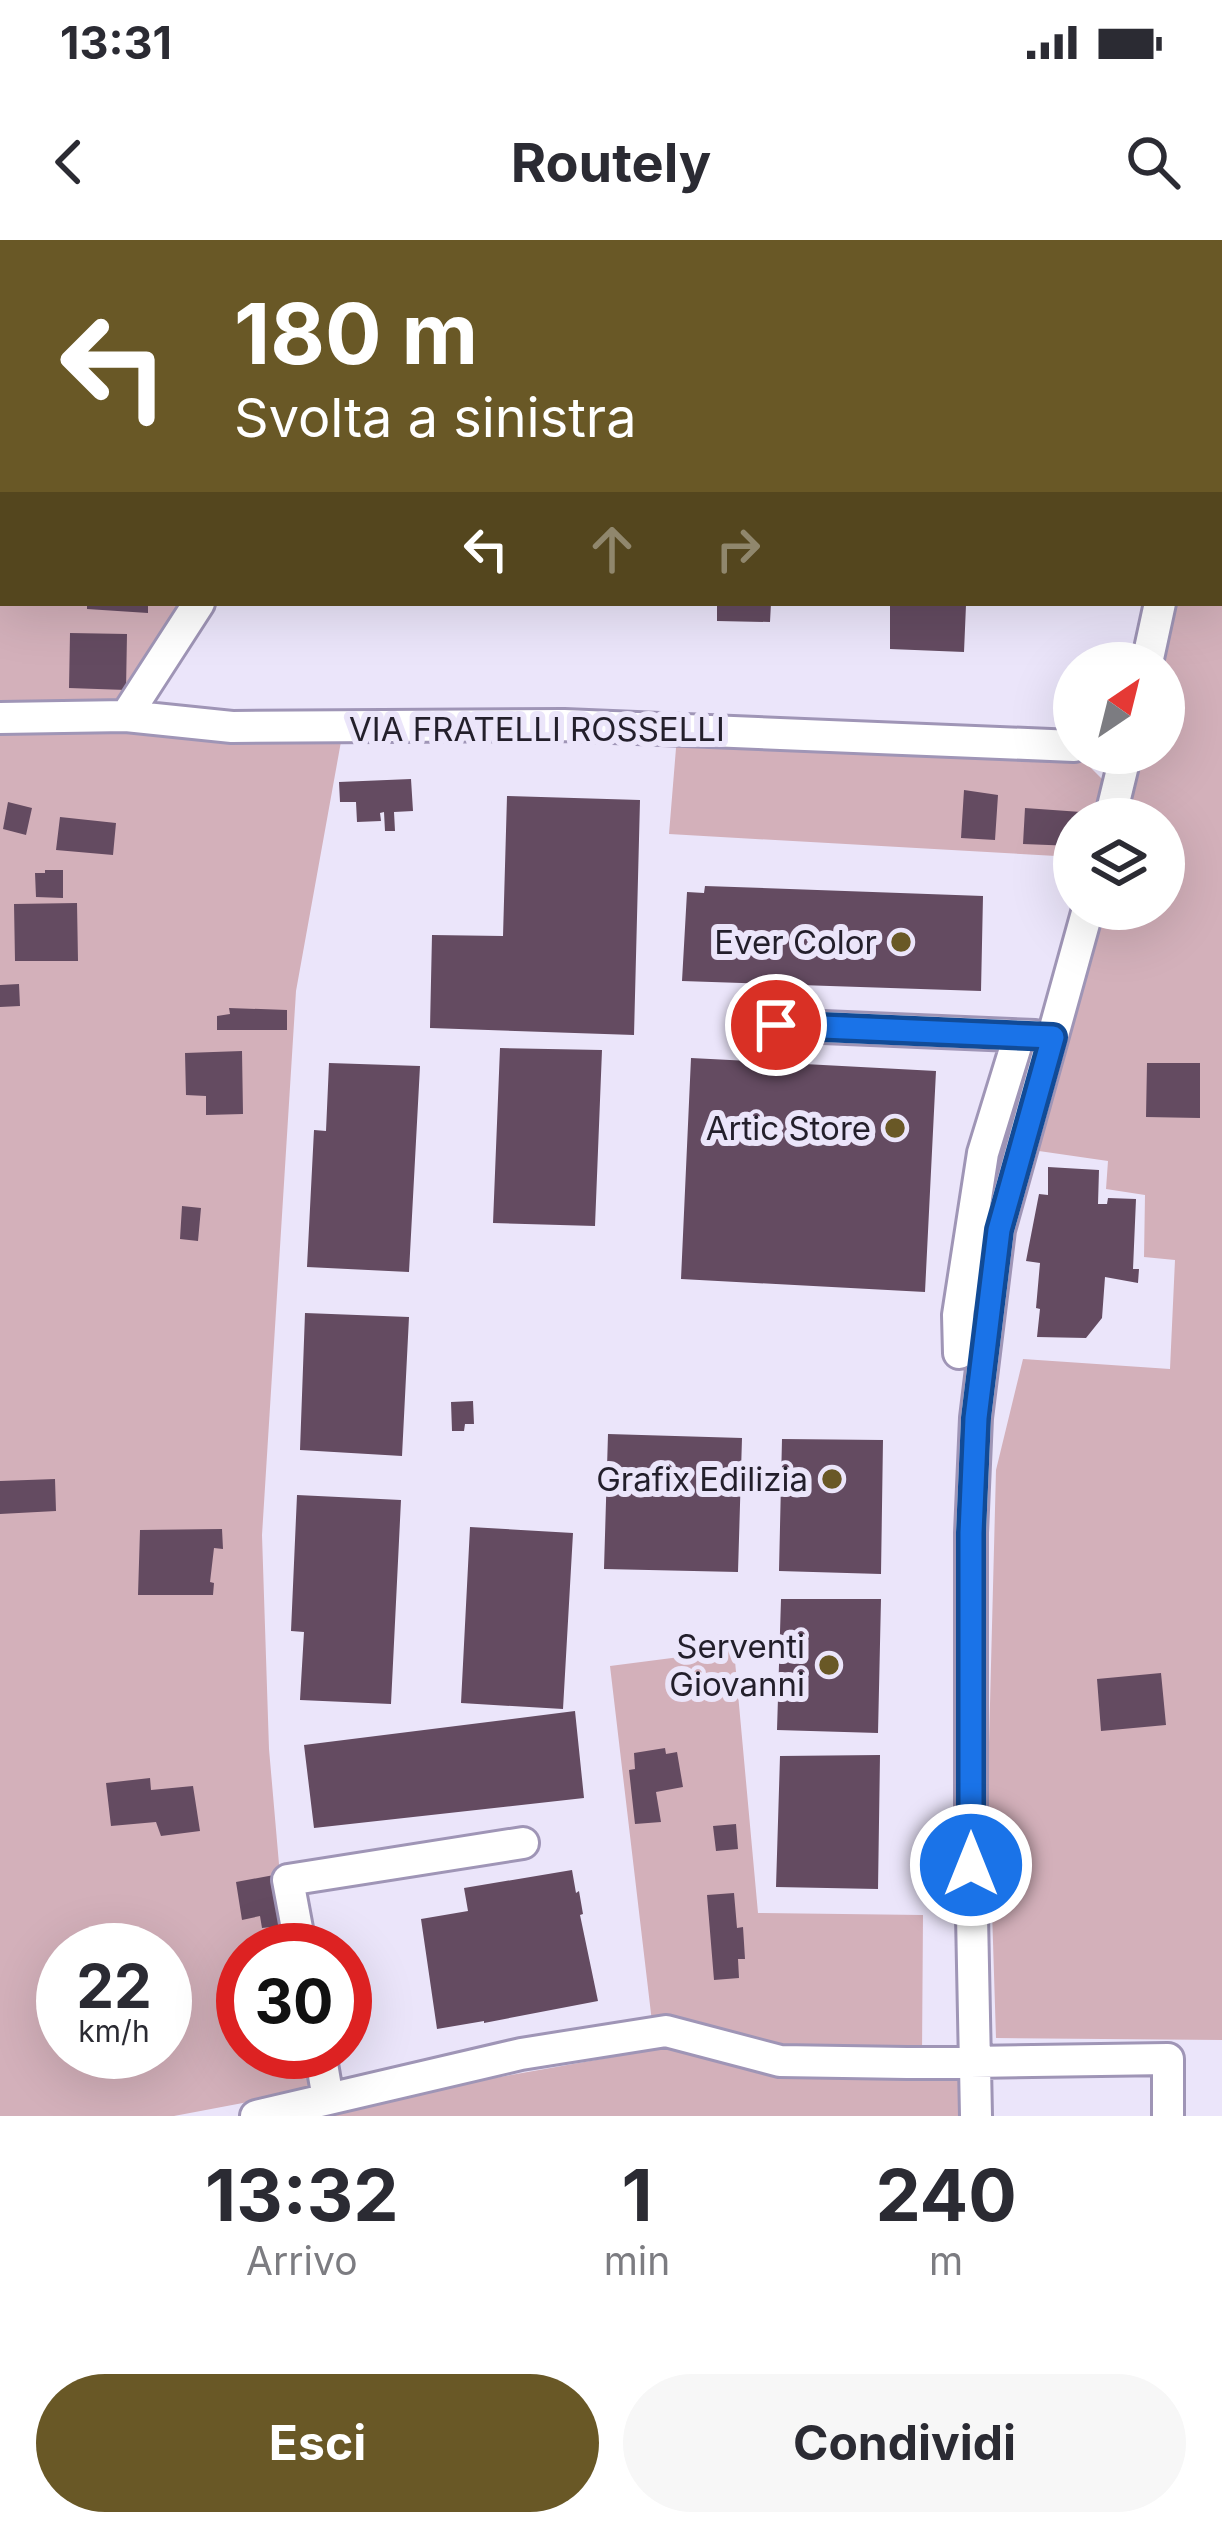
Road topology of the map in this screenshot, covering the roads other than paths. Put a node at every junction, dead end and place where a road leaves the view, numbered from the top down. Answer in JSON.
{"nodes":[{"id":1,"x":197,"y":606,"type":"edge"},
{"id":2,"x":1159,"y":606,"type":"edge"},
{"id":3,"x":1152,"y":642,"type":"edge"},
{"id":4,"x":126,"y":716,"type":"junction"},
{"id":5,"x":7,"y":717,"type":"edge"},
{"id":6,"x":1053,"y":745,"type":"edge"},
{"id":7,"x":1082,"y":930,"type":"edge"},
{"id":8,"x":776,"y":1025,"type":"dead end"},
{"id":9,"x":1018,"y":1036,"type":"junction"},
{"id":10,"x":1053,"y":1037,"type":"junction"},
{"id":11,"x":959,"y":1353,"type":"dead end"},
{"id":12,"x":523,"y":1843,"type":"dead end"},
{"id":13,"x":296,"y":1923,"type":"edge"},
{"id":14,"x":977,"y":2061,"type":"junction"},
{"id":15,"x":325,"y":2079,"type":"edge"},
{"id":16,"x":328,"y":2099,"type":"junction"},
{"id":17,"x":256,"y":2116,"type":"edge"},
{"id":18,"x":976,"y":2116,"type":"edge"},
{"id":19,"x":1168,"y":2116,"type":"edge"}],
"edges":[{"from":1,"to":4,"type":"street"},
{"from":2,"to":3,"type":"street"},
{"from":4,"to":5,"type":"street","name":"VIA FRATELLI ROSSELLI"},
{"from":4,"to":6,"type":"street","name":"VIA FRATELLI ROSSELLI"},
{"from":7,"to":10,"type":"street"},
{"from":8,"to":9,"type":"street"},
{"from":9,"to":10,"type":"street"},
{"from":9,"to":11,"type":"street"},
{"from":10,"to":14,"type":"street"},
{"from":12,"to":13,"type":"street"},
{"from":14,"to":16,"type":"street"},
{"from":14,"to":18,"type":"street"},
{"from":14,"to":19,"type":"street"},
{"from":15,"to":16,"type":"street"},
{"from":16,"to":17,"type":"street"}]}
